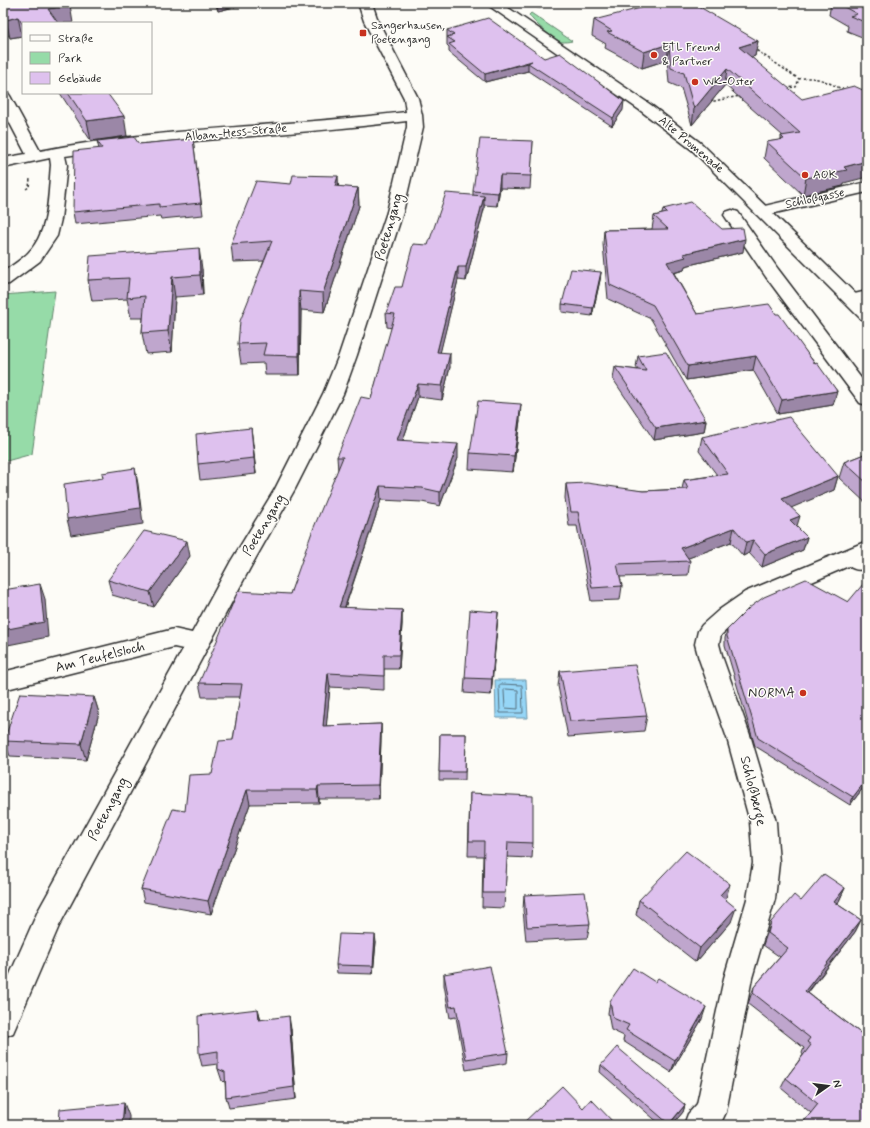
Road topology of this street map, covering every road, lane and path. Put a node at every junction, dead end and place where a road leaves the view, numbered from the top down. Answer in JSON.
{"nodes":[{"id":1,"x":365,"y":3,"type":"edge"},
{"id":2,"x":492,"y":3,"type":"edge"},
{"id":3,"x":748,"y":44,"type":"edge"},
{"id":4,"x":799,"y":79,"type":"junction"},
{"id":5,"x":781,"y":89,"type":"edge"},
{"id":6,"x":847,"y":91,"type":"edge"},
{"id":7,"x":3,"y":96,"type":"edge"},
{"id":8,"x":743,"y":96,"type":"edge"},
{"id":9,"x":704,"y":103,"type":"edge"},
{"id":10,"x":415,"y":115,"type":"junction"},
{"id":11,"x":57,"y":152,"type":"junction"},
{"id":12,"x":35,"y":156,"type":"junction"},
{"id":13,"x":3,"y":164,"type":"edge"},
{"id":14,"x":867,"y":187,"type":"edge"},
{"id":15,"x":762,"y":211,"type":"junction"},
{"id":16,"x":732,"y":215,"type":"dead end"},
{"id":17,"x":3,"y":280,"type":"edge"},
{"id":18,"x":859,"y":297,"type":"edge"},
{"id":19,"x":867,"y":315,"type":"edge"},
{"id":20,"x":867,"y":399,"type":"edge"},
{"id":21,"x":858,"y":556,"type":"edge"},
{"id":22,"x":198,"y":643,"type":"junction"},
{"id":23,"x":3,"y":681,"type":"edge"},
{"id":24,"x":3,"y":1023,"type":"edge"},
{"id":25,"x":699,"y":1125,"type":"edge"}],
"edges":[{"from":1,"to":10,"type":"street","name":"Poetengang"},
{"from":2,"to":15,"type":"street","name":"Alte Promenade"},
{"from":3,"to":4,"type":"path"},
{"from":4,"to":5,"type":"path"},
{"from":4,"to":6,"type":"path"},
{"from":7,"to":12,"type":"street"},
{"from":8,"to":9,"type":"path"},
{"from":10,"to":11,"type":"street","name":"Alban-Hess-Straße"},
{"from":10,"to":22,"type":"street","name":"Poetengang"},
{"from":11,"to":12,"type":"street","name":"Alban-Hess-Straße"},
{"from":11,"to":17,"type":"street"},
{"from":12,"to":13,"type":"street","name":"Alban-Hess-Straße"},
{"from":14,"to":15,"type":"street","name":"Schloßgasse"},
{"from":15,"to":18,"type":"street","name":"Alte Promenade"},
{"from":16,"to":20,"type":"street"},
{"from":18,"to":19,"type":"street","name":"Alte Promenade"},
{"from":21,"to":25,"type":"street","name":"Schloßberge"},
{"from":22,"to":23,"type":"street","name":"Am Teufelsloch"},
{"from":22,"to":24,"type":"street","name":"Poetengang"}]}
